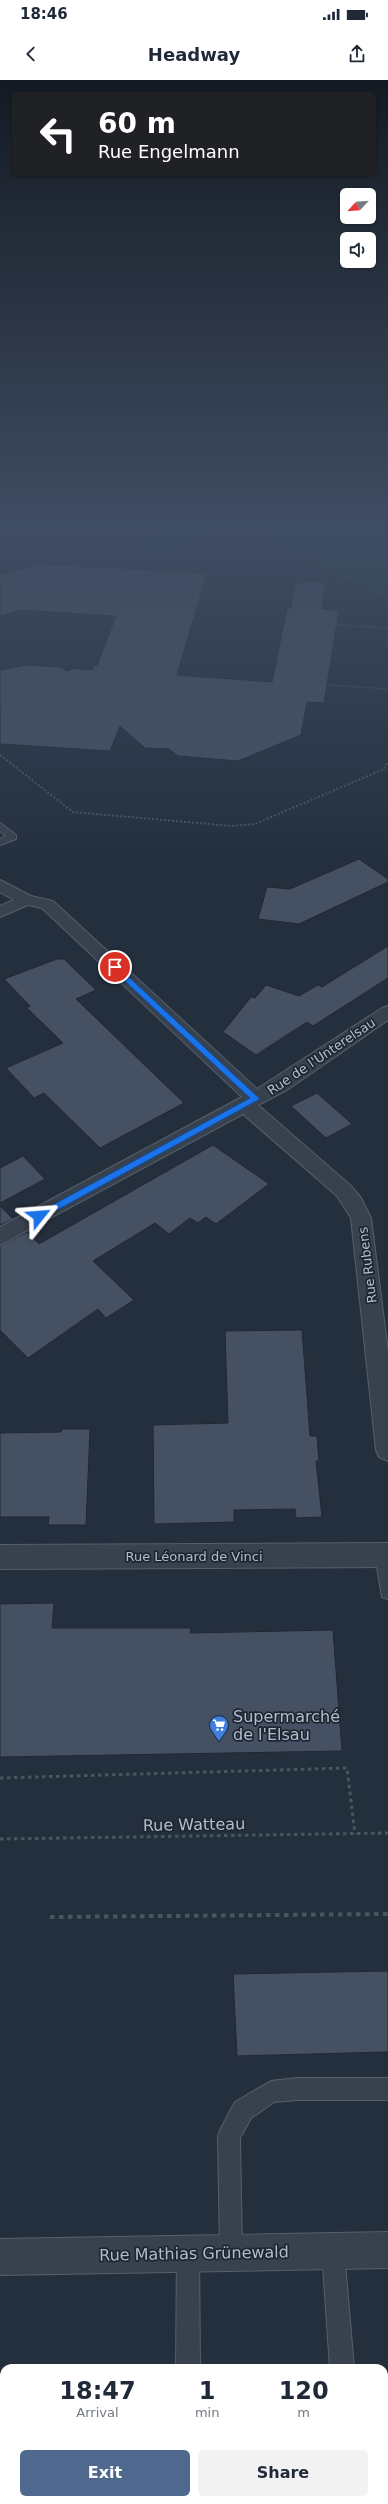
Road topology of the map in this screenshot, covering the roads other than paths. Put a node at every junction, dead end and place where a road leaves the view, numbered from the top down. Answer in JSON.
{"nodes":[{"id":1,"x":0,"y":826,"type":"edge"},
{"id":2,"x":0,"y":842,"type":"edge"},
{"id":3,"x":0,"y":885,"type":"edge"},
{"id":4,"x":26,"y":900,"type":"junction"},
{"id":5,"x":0,"y":912,"type":"edge"},
{"id":6,"x":388,"y":1012,"type":"edge"},
{"id":7,"x":251,"y":1102,"type":"junction"},
{"id":8,"x":0,"y":1237,"type":"edge"},
{"id":9,"x":388,"y":1450,"type":"edge"},
{"id":10,"x":386,"y":1552,"type":"edge"},
{"id":11,"x":0,"y":1557,"type":"edge"},
{"id":12,"x":388,"y":1591,"type":"edge"},
{"id":13,"x":388,"y":2089,"type":"edge"},
{"id":14,"x":388,"y":2250,"type":"edge"},
{"id":15,"x":333,"y":2251,"type":"junction"},
{"id":16,"x":231,"y":2253,"type":"junction"},
{"id":17,"x":188,"y":2254,"type":"junction"},
{"id":18,"x":0,"y":2257,"type":"edge"},
{"id":19,"x":188,"y":2364,"type":"edge"},
{"id":20,"x":342,"y":2364,"type":"edge"}],
"edges":[{"from":1,"to":2,"type":"lane"},
{"from":3,"to":4,"type":"street","name":"Rue Rubens"},
{"from":4,"to":5,"type":"street"},
{"from":4,"to":7,"type":"street","name":"Rue Rubens"},
{"from":6,"to":7,"type":"street","name":"Rue de l'Unterelsau"},
{"from":7,"to":8,"type":"street","name":"Rue de l'Unterelsau"},
{"from":7,"to":9,"type":"street","name":"Rue Rubens"},
{"from":10,"to":11,"type":"street","name":"Rue Léonard de Vinci"},
{"from":10,"to":12,"type":"lane"},
{"from":13,"to":16,"type":"lane"},
{"from":14,"to":15,"type":"street","name":"Rue Mathias Grünewald"},
{"from":15,"to":16,"type":"street","name":"Rue Mathias Grünewald"},
{"from":15,"to":20,"type":"lane"},
{"from":16,"to":17,"type":"street","name":"Rue Mathias Grünewald"},
{"from":17,"to":18,"type":"street","name":"Rue Mathias Grünewald"},
{"from":17,"to":19,"type":"lane"}]}
